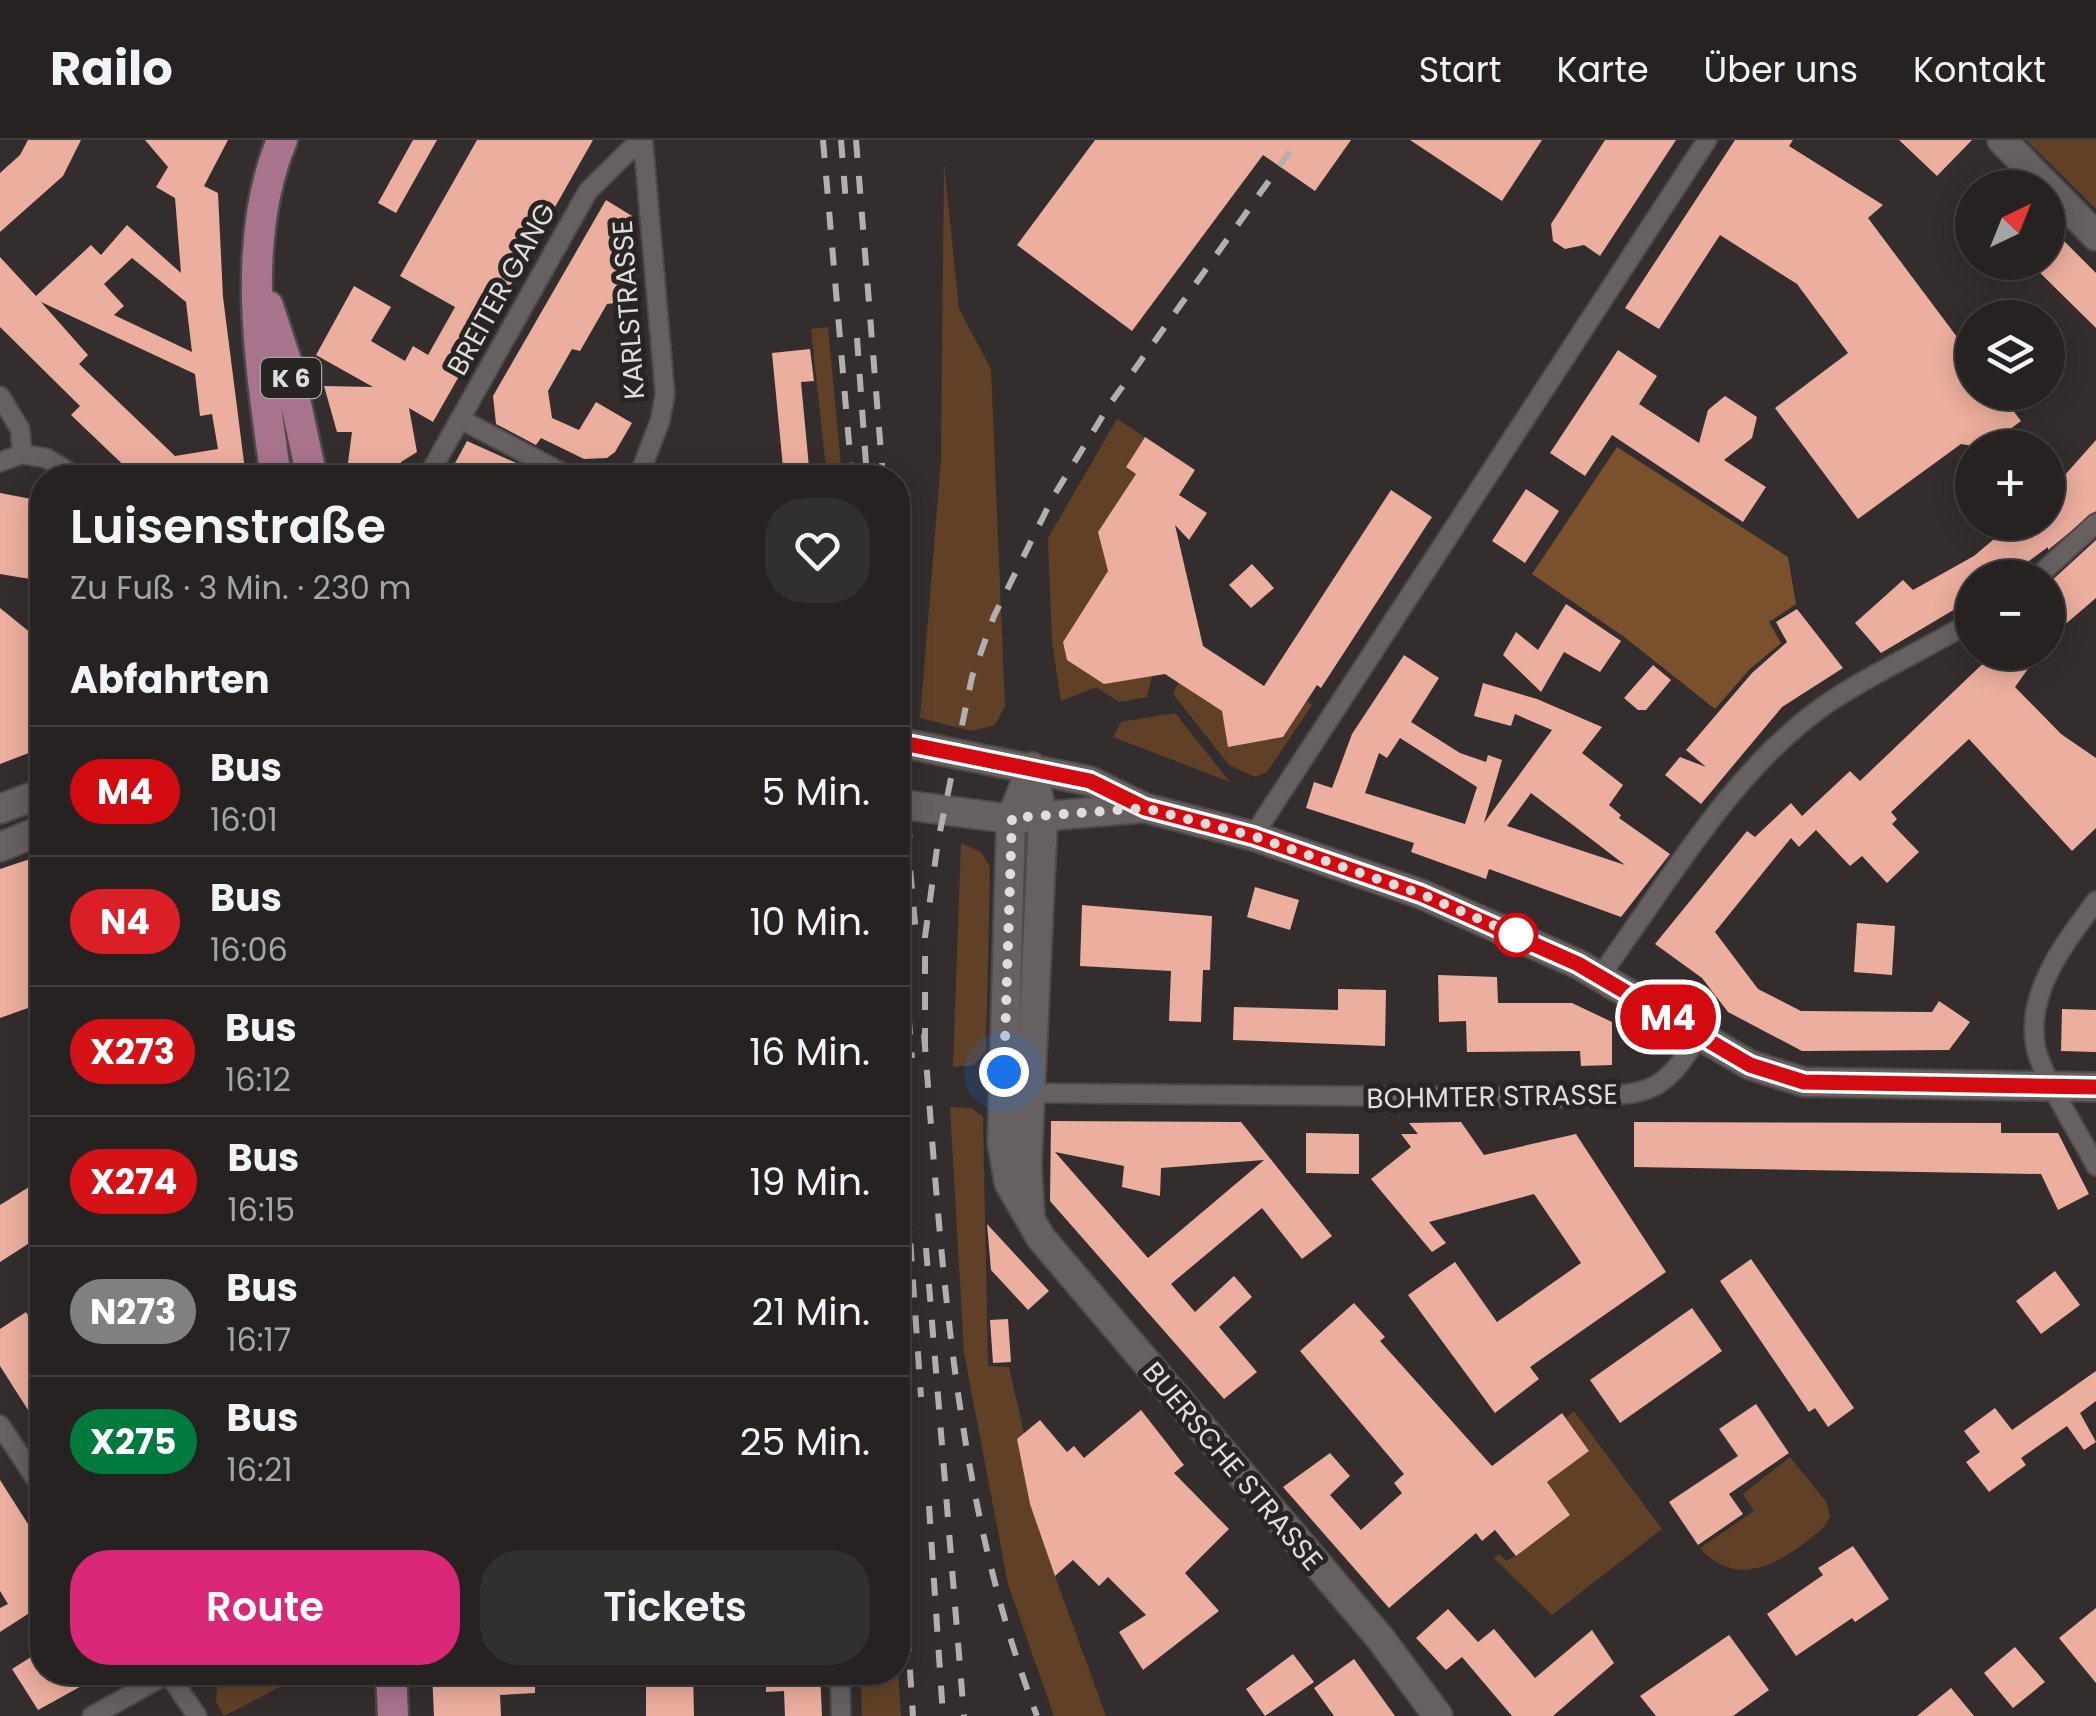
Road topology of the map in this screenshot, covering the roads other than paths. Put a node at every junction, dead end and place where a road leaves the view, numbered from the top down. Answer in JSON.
{"nodes":[{"id":1,"x":282,"y":140,"type":"edge"},
{"id":2,"x":642,"y":140,"type":"edge"},
{"id":3,"x":1707,"y":140,"type":"edge"},
{"id":4,"x":2002,"y":140,"type":"edge"},
{"id":5,"x":2096,"y":236,"type":"edge"},
{"id":6,"x":260,"y":282,"type":"junction"},
{"id":7,"x":0,"y":396,"type":"edge"},
{"id":8,"x":460,"y":419,"type":"junction"},
{"id":9,"x":269,"y":427,"type":"junction"},
{"id":10,"x":22,"y":454,"type":"junction"},
{"id":11,"x":0,"y":462,"type":"edge"},
{"id":12,"x":58,"y":465,"type":"edge"},
{"id":13,"x":274,"y":465,"type":"edge"},
{"id":14,"x":290,"y":465,"type":"edge"},
{"id":15,"x":309,"y":465,"type":"edge"},
{"id":16,"x":434,"y":465,"type":"edge"},
{"id":17,"x":547,"y":465,"type":"edge"},
{"id":18,"x":643,"y":465,"type":"edge"},
{"id":19,"x":2096,"y":523,"type":"edge"},
{"id":20,"x":2056,"y":560,"type":"edge"},
{"id":21,"x":1955,"y":631,"type":"edge"},
{"id":22,"x":910,"y":744,"type":"edge"},
{"id":23,"x":1032,"y":767,"type":"junction"},
{"id":24,"x":30,"y":798,"type":"edge"},
{"id":25,"x":910,"y":805,"type":"edge"},
{"id":26,"x":1145,"y":808,"type":"junction"},
{"id":27,"x":0,"y":810,"type":"edge"},
{"id":28,"x":1012,"y":818,"type":"junction"},
{"id":29,"x":1043,"y":818,"type":"junction"},
{"id":30,"x":30,"y":835,"type":"edge"},
{"id":31,"x":1253,"y":836,"type":"junction"},
{"id":32,"x":0,"y":847,"type":"edge"},
{"id":33,"x":2096,"y":901,"type":"edge"},
{"id":34,"x":1600,"y":976,"type":"junction"},
{"id":35,"x":1699,"y":1036,"type":"junction"},
{"id":36,"x":2056,"y":1087,"type":"junction"},
{"id":37,"x":2096,"y":1087,"type":"edge"},
{"id":38,"x":1031,"y":1093,"type":"junction"},
{"id":39,"x":2096,"y":1166,"type":"edge"},
{"id":40,"x":1030,"y":1223,"type":"junction"},
{"id":41,"x":0,"y":1425,"type":"edge"},
{"id":42,"x":30,"y":1470,"type":"edge"},
{"id":43,"x":148,"y":1685,"type":"edge"},
{"id":44,"x":177,"y":1685,"type":"edge"},
{"id":45,"x":392,"y":1685,"type":"edge"},
{"id":46,"x":840,"y":1685,"type":"edge"},
{"id":47,"x":1438,"y":1714,"type":"edge"},
{"id":48,"x":92,"y":1716,"type":"edge"},
{"id":49,"x":197,"y":1716,"type":"edge"},
{"id":50,"x":393,"y":1716,"type":"edge"},
{"id":51,"x":841,"y":1716,"type":"edge"}],
"edges":[{"from":1,"to":6,"type":"main road","number":"K 6"},
{"from":2,"to":8,"type":"street","name":"BREITER GANG"},
{"from":2,"to":18,"type":"street","name":"KARLSTRASSE"},
{"from":3,"to":31,"type":"street"},
{"from":4,"to":5,"type":"main road"},
{"from":6,"to":9,"type":"main road","number":"K 6"},
{"from":6,"to":15,"type":"main road","number":"K 6"},
{"from":7,"to":10,"type":"street"},
{"from":8,"to":16,"type":"street","name":"BREITER GANG"},
{"from":8,"to":17,"type":"street"},
{"from":9,"to":13,"type":"main road","number":"K 6"},
{"from":9,"to":14,"type":"main road"},
{"from":10,"to":11,"type":"street"},
{"from":10,"to":12,"type":"street"},
{"from":19,"to":20,"type":"street"},
{"from":21,"to":34,"type":"street"},
{"from":22,"to":23,"type":"main road"},
{"from":23,"to":26,"type":"main road"},
{"from":23,"to":28,"type":"main road","name":"BUERSCHE STRASSE"},
{"from":23,"to":29,"type":"main road"},
{"from":24,"to":27,"type":"main road"},
{"from":25,"to":28,"type":"main road"},
{"from":26,"to":29,"type":"main road"},
{"from":26,"to":31,"type":"main road"},
{"from":28,"to":29,"type":"main road"},
{"from":28,"to":40,"type":"main road","name":"BUERSCHE STRASSE"},
{"from":29,"to":38,"type":"main road"},
{"from":30,"to":32,"type":"main road"},
{"from":31,"to":34,"type":"main road"},
{"from":33,"to":36,"type":"street"},
{"from":34,"to":35,"type":"main road"},
{"from":35,"to":36,"type":"main road"},
{"from":35,"to":38,"type":"street","name":"BOHMTER STRASSE"},
{"from":36,"to":37,"type":"main road"},
{"from":36,"to":39,"type":"street"},
{"from":38,"to":40,"type":"main road"},
{"from":40,"to":47,"type":"main road","name":"BUERSCHE STRASSE"},
{"from":41,"to":42,"type":"street"},
{"from":43,"to":48,"type":"street"},
{"from":44,"to":49,"type":"street"},
{"from":45,"to":50,"type":"main road"},
{"from":46,"to":51,"type":"street"}]}
